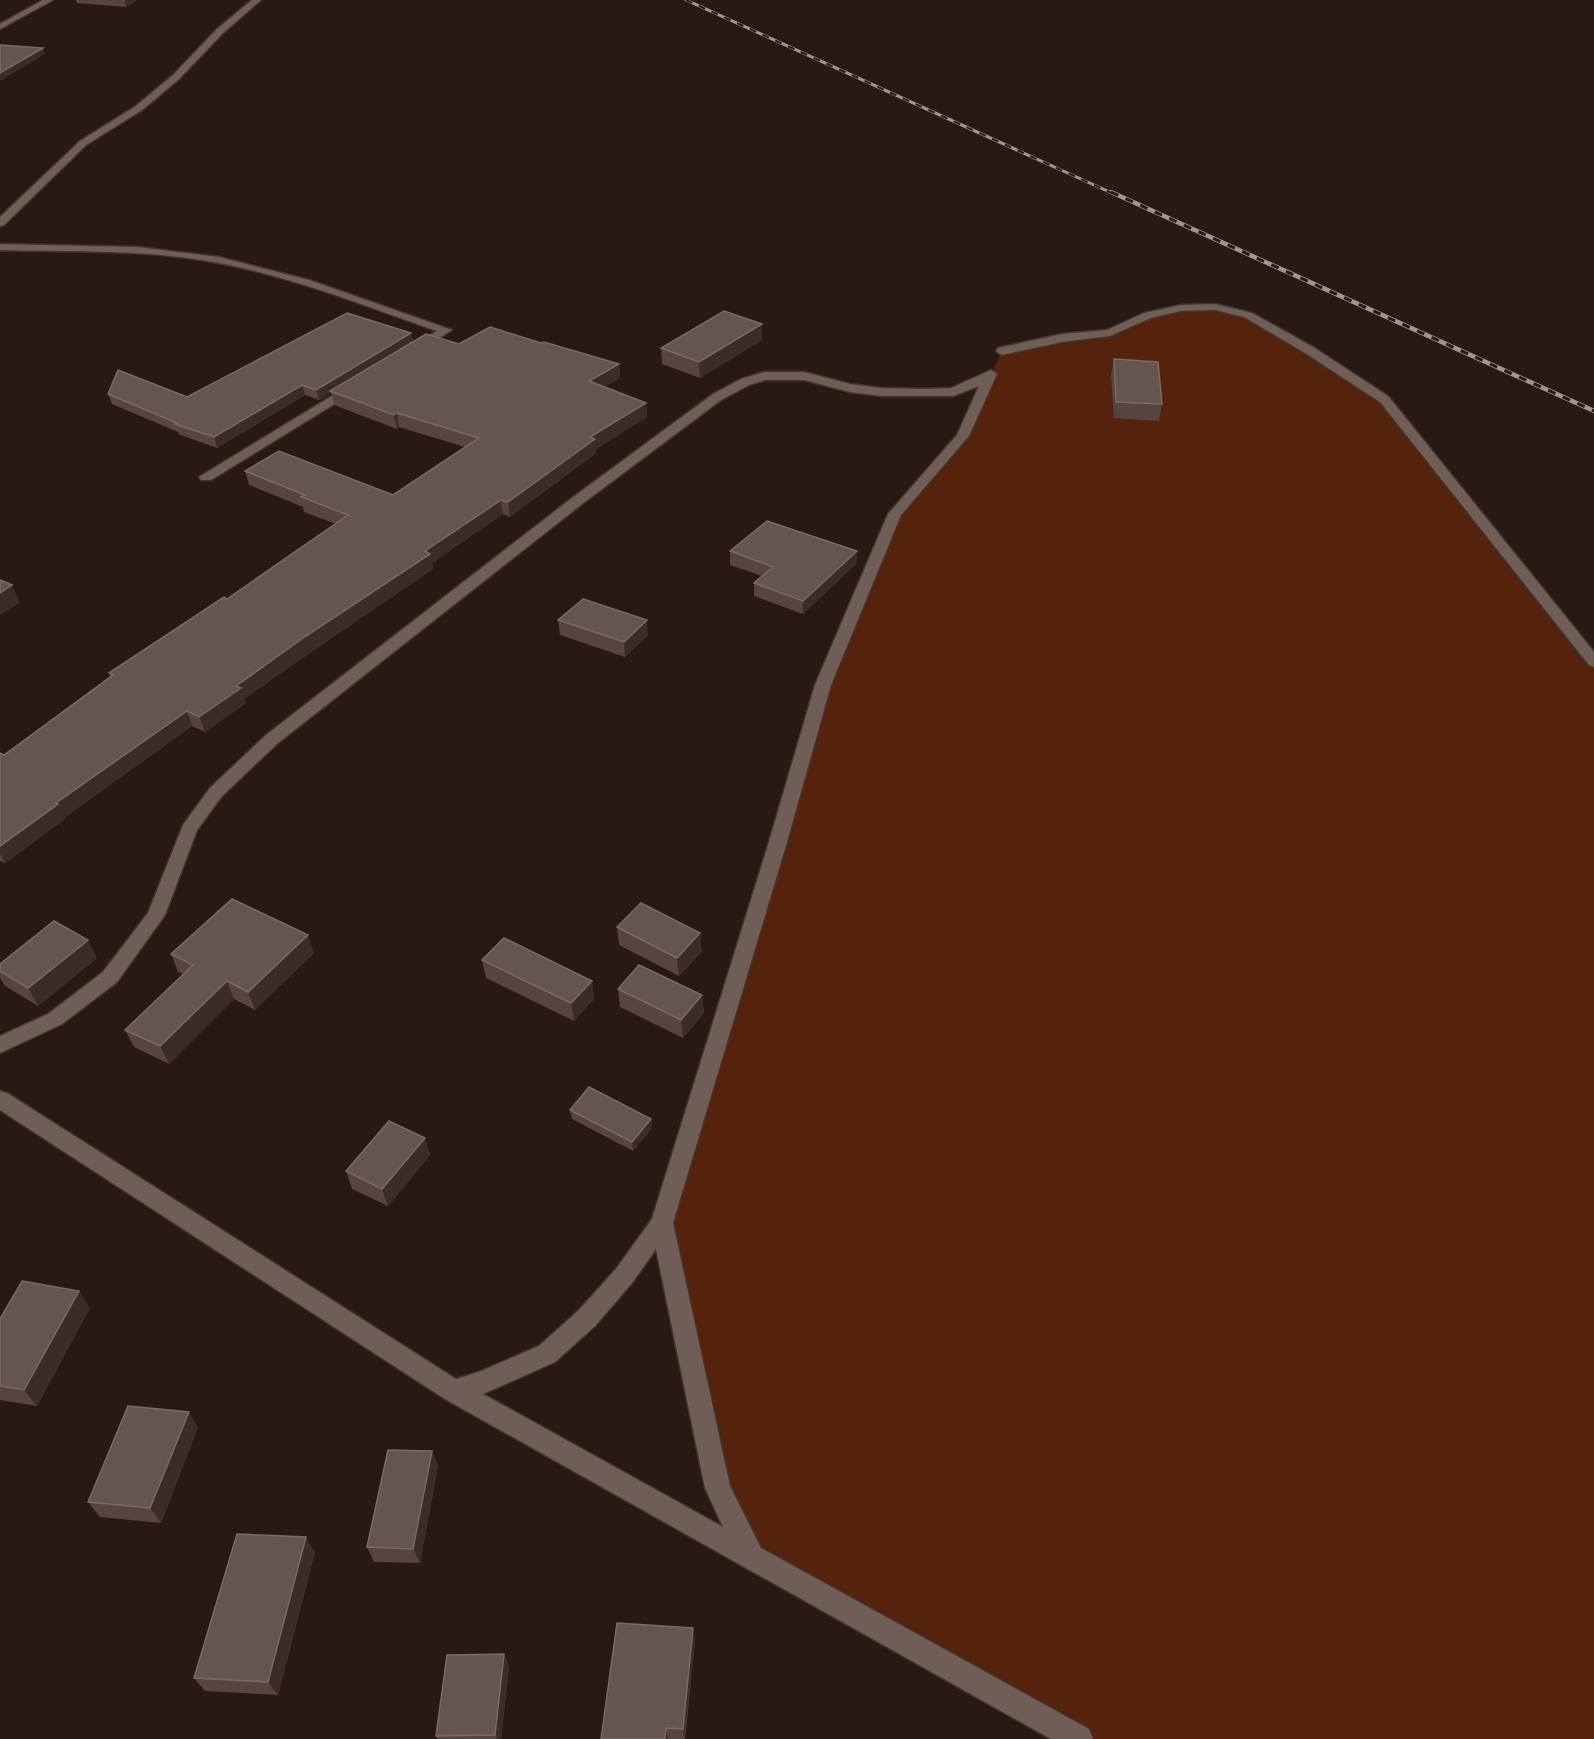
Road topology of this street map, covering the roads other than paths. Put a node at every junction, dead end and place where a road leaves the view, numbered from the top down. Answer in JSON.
{"nodes":[{"id":1,"x":49,"y":0,"type":"edge"},
{"id":2,"x":257,"y":0,"type":"edge"},
{"id":3,"x":0,"y":27,"type":"edge"},
{"id":4,"x":0,"y":223,"type":"edge"},
{"id":5,"x":0,"y":247,"type":"edge"},
{"id":6,"x":1002,"y":351,"type":"dead end"},
{"id":7,"x":406,"y":355,"type":"edge"},
{"id":8,"x":366,"y":379,"type":"edge"},
{"id":9,"x":206,"y":477,"type":"dead end"},
{"id":10,"x":1594,"y":663,"type":"edge"},
{"id":11,"x":0,"y":1045,"type":"edge"},
{"id":12,"x":0,"y":1099,"type":"edge"},
{"id":13,"x":662,"y":1223,"type":"junction"},
{"id":14,"x":454,"y":1391,"type":"junction"},
{"id":15,"x":752,"y":1558,"type":"junction"},
{"id":16,"x":1079,"y":1739,"type":"edge"}],
"edges":[{"from":1,"to":3,"type":"street"},
{"from":2,"to":4,"type":"street"},
{"from":5,"to":7,"type":"street"},
{"from":6,"to":10,"type":"street"},
{"from":8,"to":9,"type":"street"},
{"from":11,"to":13,"type":"street"},
{"from":12,"to":14,"type":"street"},
{"from":13,"to":14,"type":"street"},
{"from":13,"to":15,"type":"street"},
{"from":14,"to":15,"type":"street"},
{"from":15,"to":16,"type":"street"}]}
